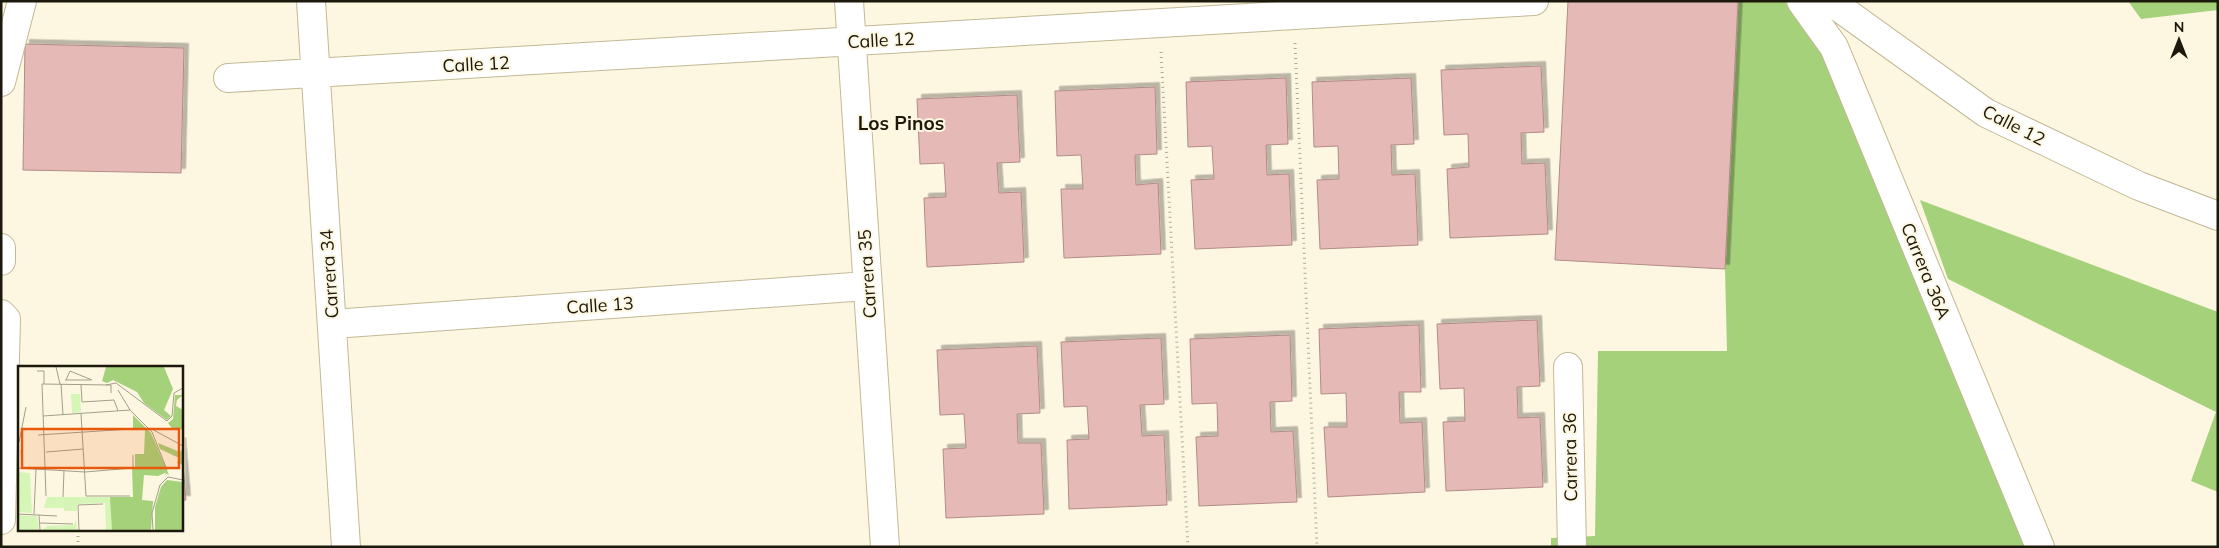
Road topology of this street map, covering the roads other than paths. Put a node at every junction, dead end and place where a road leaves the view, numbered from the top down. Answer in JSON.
{"nodes":[{"id":1,"x":22,"y":1,"type":"edge"},
{"id":2,"x":311,"y":1,"type":"edge"},
{"id":3,"x":849,"y":1,"type":"edge"},
{"id":4,"x":1534,"y":1,"type":"edge"},
{"id":5,"x":1802,"y":1,"type":"edge"},
{"id":6,"x":1830,"y":1,"type":"edge"},
{"id":7,"x":851,"y":42,"type":"junction"},
{"id":8,"x":316,"y":73,"type":"junction"},
{"id":9,"x":228,"y":78,"type":"dead end"},
{"id":10,"x":1,"y":82,"type":"edge"},
{"id":11,"x":2218,"y":216,"type":"edge"},
{"id":12,"x":1,"y":248,"type":"edge"},
{"id":13,"x":1,"y":261,"type":"edge"},
{"id":14,"x":867,"y":286,"type":"junction"},
{"id":15,"x":1,"y":314,"type":"edge"},
{"id":16,"x":332,"y":324,"type":"junction"},
{"id":17,"x":1568,"y":367,"type":"dead end"},
{"id":18,"x":1,"y":520,"type":"edge"},
{"id":19,"x":346,"y":547,"type":"edge"},
{"id":20,"x":885,"y":547,"type":"edge"},
{"id":21,"x":1572,"y":547,"type":"edge"},
{"id":22,"x":2040,"y":547,"type":"edge"}],
"edges":[{"from":1,"to":10,"type":"street"},
{"from":2,"to":8,"type":"street","name":"Carrera 34"},
{"from":3,"to":7,"type":"street","name":"Carrera 35"},
{"from":4,"to":7,"type":"street","name":"Calle 12"},
{"from":5,"to":22,"type":"street","name":"Carrera 36A"},
{"from":6,"to":11,"type":"street","name":"Calle 12"},
{"from":7,"to":8,"type":"street","name":"Calle 12"},
{"from":7,"to":14,"type":"street","name":"Carrera 35"},
{"from":8,"to":9,"type":"street","name":"Calle 12"},
{"from":8,"to":16,"type":"street","name":"Carrera 34"},
{"from":12,"to":13,"type":"street"},
{"from":14,"to":16,"type":"street","name":"Calle 13"},
{"from":14,"to":20,"type":"street","name":"Carrera 35"},
{"from":15,"to":18,"type":"street"},
{"from":16,"to":19,"type":"street","name":"Carrera 34"},
{"from":17,"to":21,"type":"street","name":"Carrera 36"}]}
